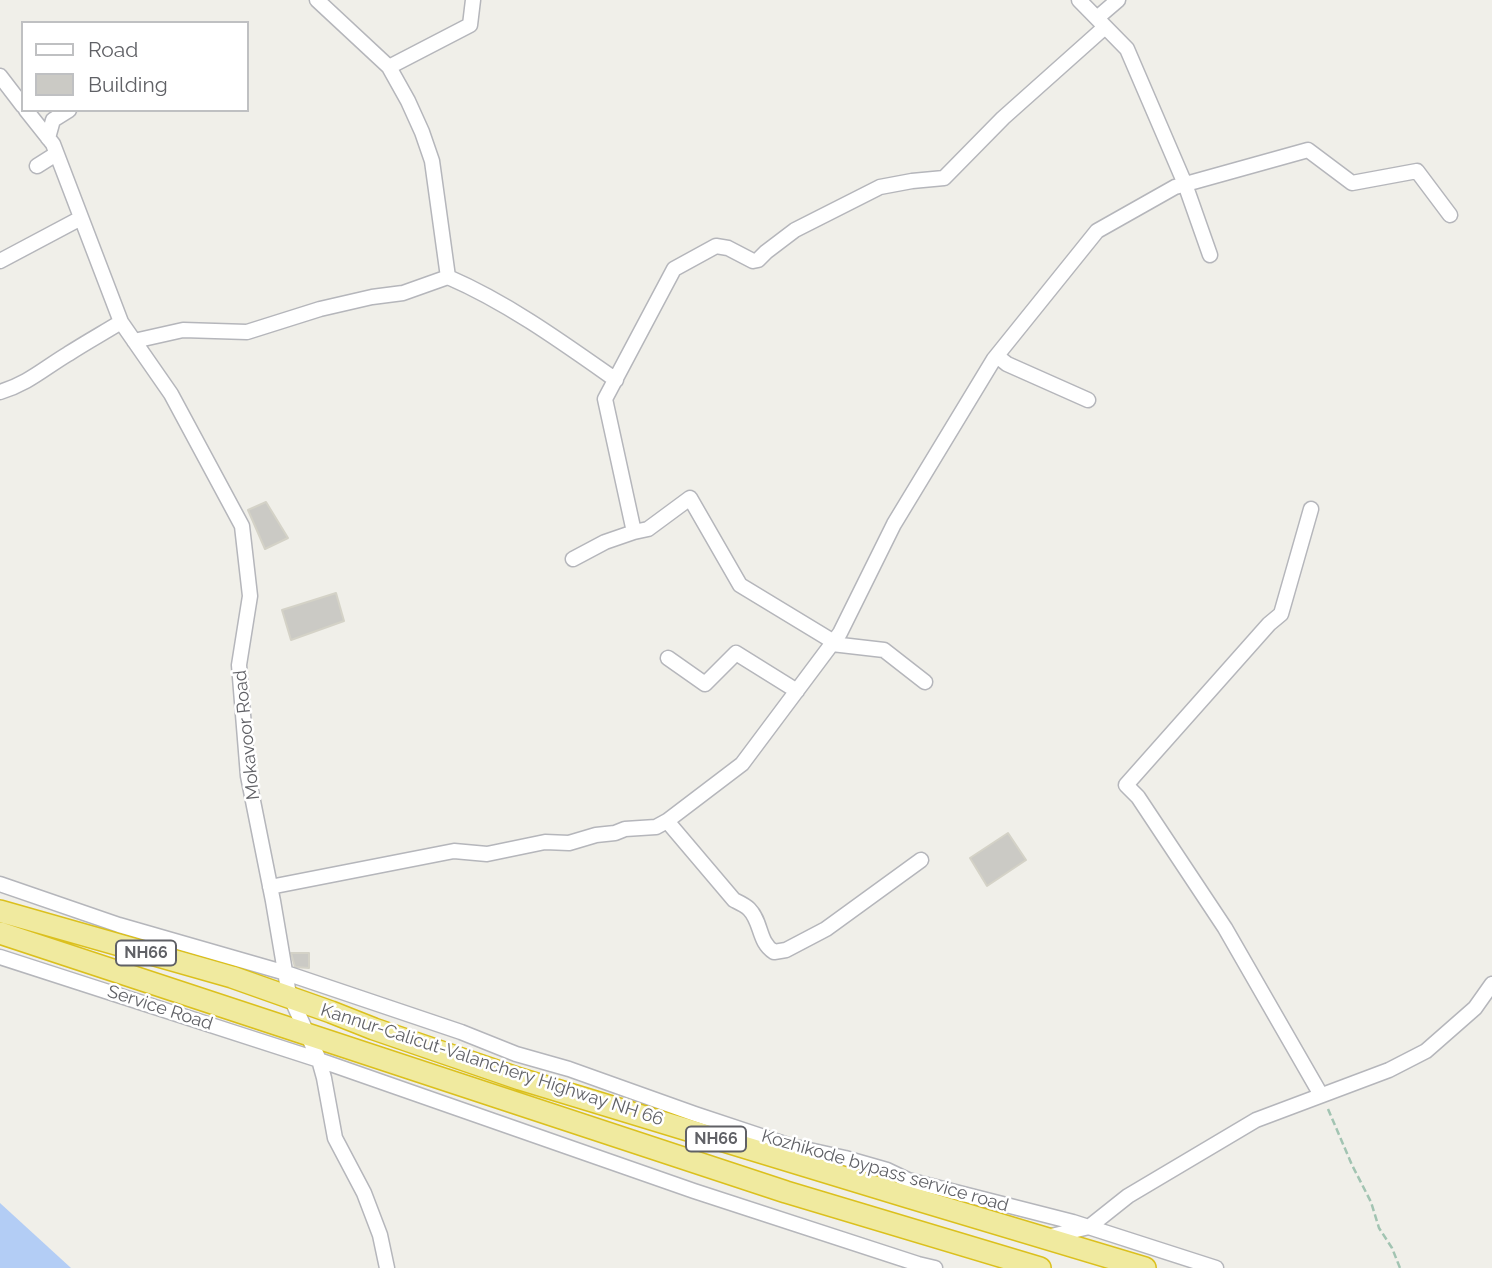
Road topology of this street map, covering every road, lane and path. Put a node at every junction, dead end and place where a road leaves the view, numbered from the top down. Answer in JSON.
{"nodes":[{"id":1,"x":317,"y":0,"type":"edge"},
{"id":2,"x":473,"y":0,"type":"edge"},
{"id":3,"x":1079,"y":0,"type":"edge"},
{"id":4,"x":1118,"y":0,"type":"edge"},
{"id":5,"x":1101,"y":23,"type":"junction"},
{"id":6,"x":389,"y":67,"type":"junction"},
{"id":7,"x":0,"y":76,"type":"edge"},
{"id":8,"x":21,"y":103,"type":"edge"},
{"id":9,"x":28,"y":112,"type":"edge"},
{"id":10,"x":66,"y":112,"type":"edge"},
{"id":11,"x":48,"y":138,"type":"junction"},
{"id":12,"x":56,"y":154,"type":"junction"},
{"id":13,"x":37,"y":166,"type":"dead end"},
{"id":14,"x":1185,"y":184,"type":"junction"},
{"id":15,"x":1450,"y":215,"type":"dead end"},
{"id":16,"x":81,"y":218,"type":"junction"},
{"id":17,"x":1210,"y":255,"type":"dead end"},
{"id":18,"x":0,"y":261,"type":"edge"},
{"id":19,"x":447,"y":277,"type":"junction"},
{"id":20,"x":121,"y":322,"type":"junction"},
{"id":21,"x":134,"y":341,"type":"junction"},
{"id":22,"x":997,"y":356,"type":"junction"},
{"id":23,"x":616,"y":380,"type":"junction"},
{"id":24,"x":0,"y":393,"type":"edge"},
{"id":25,"x":1088,"y":400,"type":"dead end"},
{"id":26,"x":1311,"y":509,"type":"dead end"},
{"id":27,"x":634,"y":532,"type":"junction"},
{"id":28,"x":573,"y":559,"type":"dead end"},
{"id":29,"x":833,"y":643,"type":"junction"},
{"id":30,"x":668,"y":658,"type":"dead end"},
{"id":31,"x":925,"y":682,"type":"dead end"},
{"id":32,"x":797,"y":691,"type":"junction"},
{"id":33,"x":667,"y":821,"type":"junction"},
{"id":34,"x":920,"y":860,"type":"dead end"},
{"id":35,"x":0,"y":884,"type":"edge"},
{"id":36,"x":270,"y":887,"type":"junction"},
{"id":37,"x":0,"y":911,"type":"edge"},
{"id":38,"x":0,"y":933,"type":"edge"},
{"id":39,"x":0,"y":957,"type":"edge"},
{"id":40,"x":286,"y":973,"type":"junction"},
{"id":41,"x":1492,"y":984,"type":"edge"},
{"id":42,"x":291,"y":998,"type":"junction"},
{"id":43,"x":309,"y":1035,"type":"junction"},
{"id":44,"x":319,"y":1060,"type":"junction"},
{"id":45,"x":1321,"y":1096,"type":"junction"},
{"id":46,"x":1089,"y":1227,"type":"junction"},
{"id":47,"x":1046,"y":1237,"type":"junction"},
{"id":48,"x":387,"y":1268,"type":"edge"},
{"id":49,"x":935,"y":1268,"type":"edge"},
{"id":50,"x":1040,"y":1268,"type":"edge"},
{"id":51,"x":1145,"y":1268,"type":"edge"},
{"id":52,"x":1216,"y":1268,"type":"edge"},
{"id":53,"x":1400,"y":1268,"type":"edge"}],
"edges":[{"from":1,"to":6,"type":"street"},
{"from":2,"to":6,"type":"street"},
{"from":3,"to":5,"type":"street"},
{"from":4,"to":5,"type":"street"},
{"from":5,"to":14,"type":"street"},
{"from":5,"to":23,"type":"street"},
{"from":6,"to":19,"type":"street"},
{"from":7,"to":8,"type":"street"},
{"from":9,"to":11,"type":"street","name":"Mokavoor Road"},
{"from":10,"to":11,"type":"street"},
{"from":11,"to":12,"type":"street","name":"Mokavoor Road"},
{"from":12,"to":13,"type":"street"},
{"from":12,"to":16,"type":"street","name":"Mokavoor Road"},
{"from":14,"to":15,"type":"street"},
{"from":14,"to":17,"type":"street"},
{"from":14,"to":22,"type":"street"},
{"from":16,"to":18,"type":"street"},
{"from":16,"to":20,"type":"street","name":"Mokavoor Road"},
{"from":19,"to":21,"type":"street"},
{"from":19,"to":23,"type":"street"},
{"from":20,"to":21,"type":"street","name":"Mokavoor Road"},
{"from":20,"to":24,"type":"street"},
{"from":21,"to":36,"type":"street","name":"Mokavoor Road"},
{"from":22,"to":25,"type":"street"},
{"from":22,"to":29,"type":"street"},
{"from":23,"to":27,"type":"street"},
{"from":26,"to":45,"type":"street"},
{"from":27,"to":28,"type":"street"},
{"from":27,"to":29,"type":"street"},
{"from":29,"to":31,"type":"street"},
{"from":29,"to":32,"type":"street"},
{"from":30,"to":32,"type":"street"},
{"from":32,"to":33,"type":"street"},
{"from":33,"to":34,"type":"street"},
{"from":33,"to":36,"type":"street"},
{"from":35,"to":40,"type":"street","name":"Kozhikode bypass service road"},
{"from":36,"to":40,"type":"street","name":"Mokavoor Road"},
{"from":37,"to":42,"type":"highway","name":"Kannur-Calicut-Valanchery Highway NH 66","number":"NH66"},
{"from":38,"to":43,"type":"highway"},
{"from":39,"to":44,"type":"street","name":"Service Road"},
{"from":40,"to":42,"type":"street","name":"Mokavoor Road"},
{"from":40,"to":46,"type":"street","name":"Kozhikode bypass service road"},
{"from":41,"to":45,"type":"street"},
{"from":42,"to":43,"type":"street","name":"Mokavoor Road"},
{"from":42,"to":47,"type":"highway","name":"Kannur-Calicut-Valanchery Highway NH 66","number":"NH66"},
{"from":43,"to":44,"type":"street","name":"Mokavoor Road"},
{"from":43,"to":50,"type":"highway"},
{"from":44,"to":48,"type":"street","name":"Mokavoor Road"},
{"from":44,"to":49,"type":"street","name":"Service Road"},
{"from":45,"to":46,"type":"street"},
{"from":45,"to":53,"type":"path"},
{"from":46,"to":47,"type":"street"},
{"from":46,"to":52,"type":"street"},
{"from":47,"to":51,"type":"highway","name":"Kannur-Calicut-Valanchery Highway NH 66","number":"NH66"}]}
